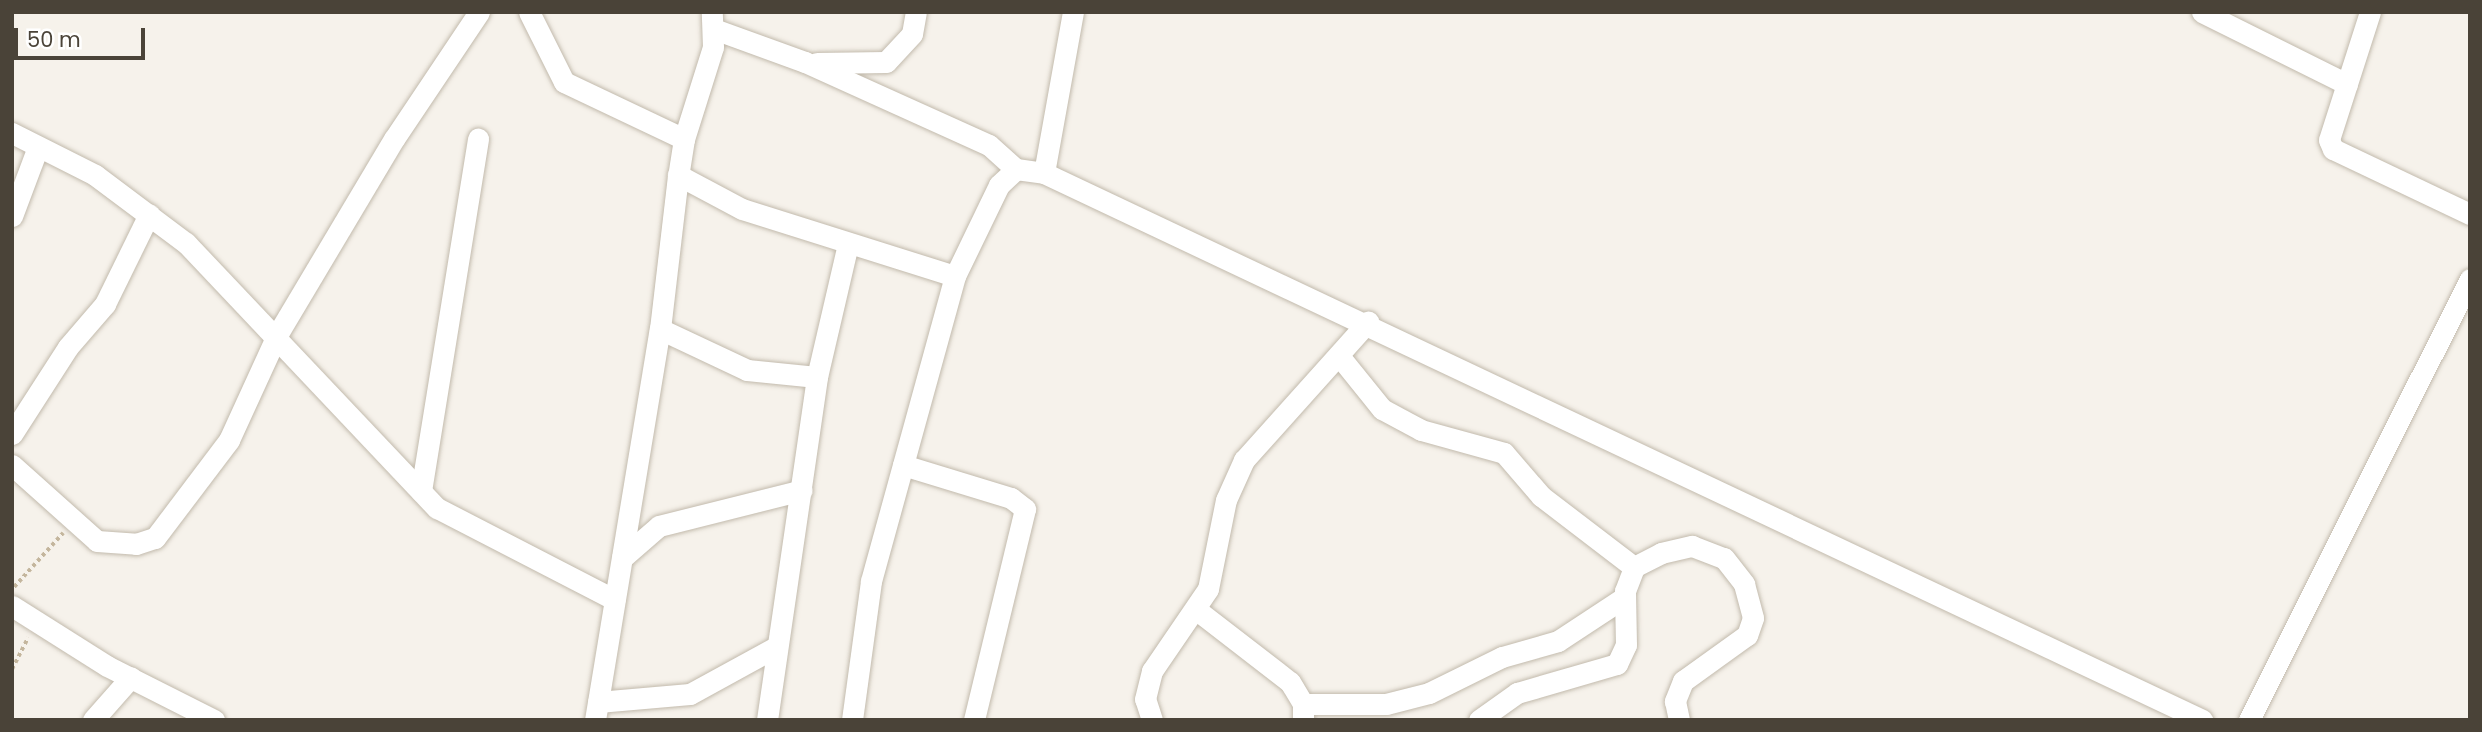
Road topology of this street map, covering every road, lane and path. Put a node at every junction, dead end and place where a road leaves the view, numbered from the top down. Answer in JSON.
{"nodes":[{"id":1,"x":479,"y":12,"type":"edge"},
{"id":2,"x":529,"y":12,"type":"edge"},
{"id":3,"x":916,"y":12,"type":"edge"},
{"id":4,"x":1073,"y":12,"type":"edge"},
{"id":5,"x":2202,"y":12,"type":"edge"},
{"id":6,"x":2370,"y":12,"type":"edge"},
{"id":7,"x":713,"y":21,"type":"edge"},
{"id":8,"x":805,"y":62,"type":"junction"},
{"id":9,"x":886,"y":62,"type":"junction"},
{"id":10,"x":2347,"y":84,"type":"junction"},
{"id":11,"x":883,"y":98,"type":"junction"},
{"id":12,"x":12,"y":133,"type":"edge"},
{"id":13,"x":478,"y":139,"type":"dead end"},
{"id":14,"x":684,"y":139,"type":"junction"},
{"id":15,"x":38,"y":147,"type":"junction"},
{"id":16,"x":1016,"y":169,"type":"junction"},
{"id":17,"x":1044,"y":173,"type":"junction"},
{"id":18,"x":678,"y":175,"type":"junction"},
{"id":19,"x":149,"y":214,"type":"junction"},
{"id":20,"x":2470,"y":214,"type":"edge"},
{"id":21,"x":12,"y":216,"type":"edge"},
{"id":22,"x":848,"y":244,"type":"junction"},
{"id":23,"x":955,"y":276,"type":"junction"},
{"id":24,"x":2470,"y":279,"type":"edge"},
{"id":25,"x":1368,"y":322,"type":"junction"},
{"id":26,"x":660,"y":329,"type":"junction"},
{"id":27,"x":277,"y":335,"type":"junction"},
{"id":28,"x":1340,"y":357,"type":"junction"},
{"id":29,"x":817,"y":377,"type":"junction"},
{"id":30,"x":12,"y":434,"type":"edge"},
{"id":31,"x":902,"y":465,"type":"junction"},
{"id":32,"x":12,"y":466,"type":"edge"},
{"id":33,"x":802,"y":489,"type":"junction"},
{"id":34,"x":421,"y":491,"type":"junction"},
{"id":35,"x":71,"y":523,"type":"junction"},
{"id":36,"x":622,"y":558,"type":"junction"},
{"id":37,"x":1634,"y":567,"type":"junction"},
{"id":38,"x":12,"y":589,"type":"edge"},
{"id":39,"x":1625,"y":597,"type":"junction"},
{"id":40,"x":615,"y":600,"type":"junction"},
{"id":41,"x":12,"y":606,"type":"edge"},
{"id":42,"x":1198,"y":611,"type":"junction"},
{"id":43,"x":35,"y":623,"type":"junction"},
{"id":44,"x":774,"y":648,"type":"junction"},
{"id":45,"x":12,"y":669,"type":"edge"},
{"id":46,"x":131,"y":677,"type":"junction"},
{"id":47,"x":597,"y":711,"type":"edge"},
{"id":48,"x":1303,"y":712,"type":"edge"},
{"id":49,"x":93,"y":720,"type":"edge"},
{"id":50,"x":214,"y":720,"type":"edge"},
{"id":51,"x":766,"y":720,"type":"edge"},
{"id":52,"x":852,"y":720,"type":"edge"},
{"id":53,"x":974,"y":720,"type":"edge"},
{"id":54,"x":1152,"y":720,"type":"edge"},
{"id":55,"x":1479,"y":720,"type":"edge"},
{"id":56,"x":1679,"y":720,"type":"edge"},
{"id":57,"x":2202,"y":720,"type":"edge"},
{"id":58,"x":2249,"y":720,"type":"edge"}],
"edges":[{"from":1,"to":27,"type":"street"},
{"from":2,"to":14,"type":"street"},
{"from":3,"to":9,"type":"street"},
{"from":4,"to":17,"type":"street"},
{"from":5,"to":10,"type":"street"},
{"from":6,"to":10,"type":"street"},
{"from":7,"to":8,"type":"street"},
{"from":7,"to":14,"type":"street"},
{"from":8,"to":9,"type":"street"},
{"from":8,"to":11,"type":"street"},
{"from":9,"to":11,"type":"street"},
{"from":10,"to":20,"type":"street"},
{"from":11,"to":16,"type":"street"},
{"from":12,"to":15,"type":"street"},
{"from":13,"to":34,"type":"street"},
{"from":14,"to":18,"type":"street"},
{"from":15,"to":19,"type":"street"},
{"from":15,"to":21,"type":"street"},
{"from":16,"to":17,"type":"street"},
{"from":16,"to":23,"type":"street"},
{"from":17,"to":25,"type":"street"},
{"from":18,"to":22,"type":"street"},
{"from":18,"to":26,"type":"street"},
{"from":19,"to":27,"type":"street"},
{"from":19,"to":30,"type":"street"},
{"from":22,"to":23,"type":"street"},
{"from":22,"to":29,"type":"street"},
{"from":23,"to":31,"type":"street"},
{"from":24,"to":58,"type":"street"},
{"from":25,"to":28,"type":"street"},
{"from":25,"to":57,"type":"street"},
{"from":26,"to":29,"type":"street"},
{"from":26,"to":36,"type":"street"},
{"from":27,"to":34,"type":"street"},
{"from":27,"to":35,"type":"street"},
{"from":28,"to":37,"type":"street"},
{"from":28,"to":42,"type":"street"},
{"from":29,"to":33,"type":"street"},
{"from":31,"to":52,"type":"street"},
{"from":31,"to":53,"type":"street"},
{"from":32,"to":35,"type":"street"},
{"from":33,"to":36,"type":"street"},
{"from":33,"to":44,"type":"street"},
{"from":34,"to":40,"type":"street"},
{"from":35,"to":38,"type":"path"},
{"from":36,"to":40,"type":"street"},
{"from":37,"to":39,"type":"street"},
{"from":37,"to":56,"type":"street"},
{"from":39,"to":48,"type":"street"},
{"from":39,"to":55,"type":"street"},
{"from":40,"to":47,"type":"street"},
{"from":41,"to":43,"type":"street"},
{"from":42,"to":48,"type":"street"},
{"from":42,"to":54,"type":"street"},
{"from":43,"to":45,"type":"path"},
{"from":43,"to":46,"type":"street"},
{"from":44,"to":47,"type":"street"},
{"from":44,"to":51,"type":"street"},
{"from":46,"to":49,"type":"street"},
{"from":46,"to":50,"type":"street"}]}
